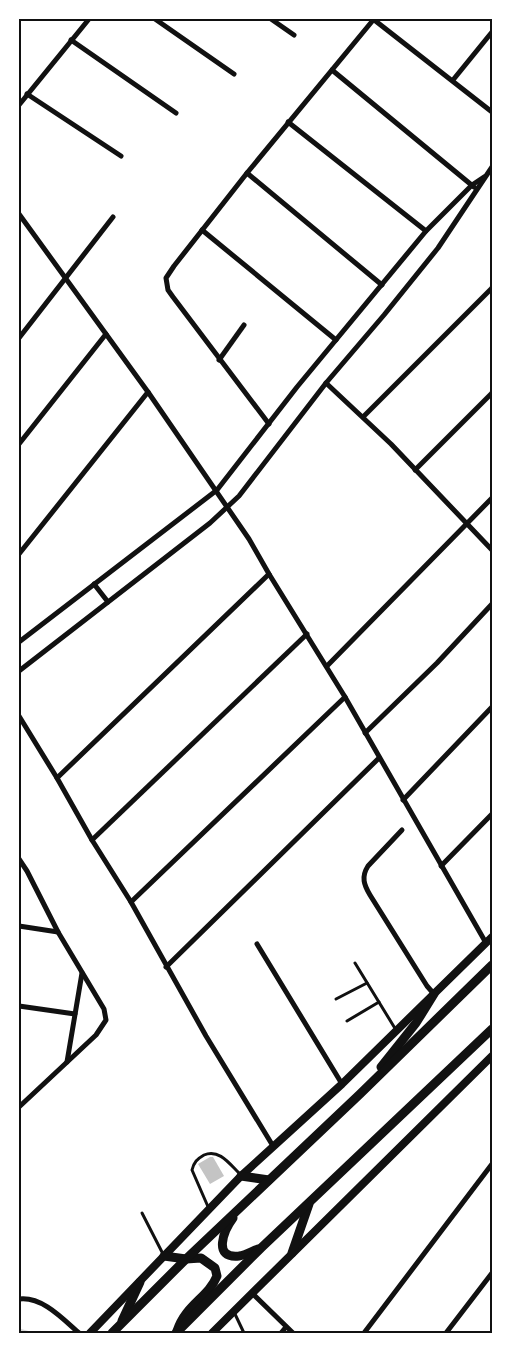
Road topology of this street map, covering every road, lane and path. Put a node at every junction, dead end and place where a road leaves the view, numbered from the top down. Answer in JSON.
{"nodes":[{"id":1,"x":89,"y":19,"type":"edge"},
{"id":2,"x":155,"y":19,"type":"edge"},
{"id":3,"x":271,"y":19,"type":"edge"},
{"id":4,"x":373,"y":19,"type":"edge"},
{"id":5,"x":492,"y":32,"type":"edge"},
{"id":6,"x":294,"y":35,"type":"dead end"},
{"id":7,"x":71,"y":40,"type":"junction"},
{"id":8,"x":332,"y":70,"type":"junction"},
{"id":9,"x":234,"y":74,"type":"dead end"},
{"id":10,"x":453,"y":80,"type":"junction"},
{"id":11,"x":27,"y":94,"type":"junction"},
{"id":12,"x":19,"y":105,"type":"edge"},
{"id":13,"x":492,"y":112,"type":"edge"},
{"id":14,"x":176,"y":113,"type":"dead end"},
{"id":15,"x":288,"y":122,"type":"junction"},
{"id":16,"x":121,"y":156,"type":"dead end"},
{"id":17,"x":492,"y":167,"type":"edge"},
{"id":18,"x":247,"y":173,"type":"junction"},
{"id":19,"x":484,"y":176,"type":"junction"},
{"id":20,"x":472,"y":185,"type":"junction"},
{"id":21,"x":478,"y":190,"type":"junction"},
{"id":22,"x":19,"y":214,"type":"edge"},
{"id":23,"x":113,"y":217,"type":"dead end"},
{"id":24,"x":23,"y":222,"type":"junction"},
{"id":25,"x":19,"y":227,"type":"edge"},
{"id":26,"x":202,"y":230,"type":"junction"},
{"id":27,"x":426,"y":231,"type":"junction"},
{"id":28,"x":65,"y":280,"type":"junction"},
{"id":29,"x":382,"y":285,"type":"junction"},
{"id":30,"x":492,"y":288,"type":"edge"},
{"id":31,"x":244,"y":325,"type":"dead end"},
{"id":32,"x":106,"y":334,"type":"junction"},
{"id":33,"x":19,"y":338,"type":"edge"},
{"id":34,"x":336,"y":340,"type":"junction"},
{"id":35,"x":219,"y":360,"type":"junction"},
{"id":36,"x":326,"y":383,"type":"junction"},
{"id":37,"x":148,"y":392,"type":"junction"},
{"id":38,"x":492,"y":393,"type":"edge"},
{"id":39,"x":363,"y":417,"type":"junction"},
{"id":40,"x":269,"y":424,"type":"junction"},
{"id":41,"x":19,"y":444,"type":"edge"},
{"id":42,"x":415,"y":470,"type":"junction"},
{"id":43,"x":216,"y":490,"type":"junction"},
{"id":44,"x":492,"y":498,"type":"edge"},
{"id":45,"x":228,"y":506,"type":"junction"},
{"id":46,"x":466,"y":523,"type":"junction"},
{"id":47,"x":492,"y":550,"type":"edge"},
{"id":48,"x":19,"y":554,"type":"edge"},
{"id":49,"x":269,"y":574,"type":"junction"},
{"id":50,"x":94,"y":584,"type":"junction"},
{"id":51,"x":108,"y":602,"type":"junction"},
{"id":52,"x":492,"y":604,"type":"edge"},
{"id":53,"x":307,"y":634,"type":"junction"},
{"id":54,"x":19,"y":642,"type":"edge"},
{"id":55,"x":327,"y":666,"type":"junction"},
{"id":56,"x":19,"y":672,"type":"edge"},
{"id":57,"x":345,"y":696,"type":"junction"},
{"id":58,"x":492,"y":707,"type":"edge"},
{"id":59,"x":19,"y":716,"type":"edge"},
{"id":60,"x":365,"y":733,"type":"junction"},
{"id":61,"x":379,"y":758,"type":"junction"},
{"id":62,"x":57,"y":778,"type":"junction"},
{"id":63,"x":403,"y":800,"type":"junction"},
{"id":64,"x":492,"y":814,"type":"edge"},
{"id":65,"x":402,"y":830,"type":"dead end"},
{"id":66,"x":92,"y":840,"type":"junction"},
{"id":67,"x":19,"y":859,"type":"edge"},
{"id":68,"x":441,"y":866,"type":"junction"},
{"id":69,"x":130,"y":902,"type":"junction"},
{"id":70,"x":19,"y":926,"type":"edge"},
{"id":71,"x":58,"y":932,"type":"junction"},
{"id":72,"x":492,"y":937,"type":"edge"},
{"id":73,"x":486,"y":943,"type":"junction"},
{"id":74,"x":257,"y":944,"type":"dead end"},
{"id":75,"x":355,"y":963,"type":"dead end"},
{"id":76,"x":492,"y":965,"type":"edge"},
{"id":77,"x":166,"y":967,"type":"junction"},
{"id":78,"x":82,"y":974,"type":"junction"},
{"id":79,"x":367,"y":983,"type":"junction"},
{"id":80,"x":434,"y":994,"type":"junction"},
{"id":81,"x":336,"y":999,"type":"dead end"},
{"id":82,"x":379,"y":1002,"type":"junction"},
{"id":83,"x":19,"y":1006,"type":"edge"},
{"id":84,"x":75,"y":1014,"type":"junction"},
{"id":85,"x":347,"y":1021,"type":"dead end"},
{"id":86,"x":492,"y":1029,"type":"edge"},
{"id":87,"x":396,"y":1031,"type":"junction"},
{"id":88,"x":492,"y":1056,"type":"edge"},
{"id":89,"x":67,"y":1062,"type":"junction"},
{"id":90,"x":342,"y":1084,"type":"junction"},
{"id":91,"x":360,"y":1094,"type":"junction"},
{"id":92,"x":19,"y":1097,"type":"edge"},
{"id":93,"x":24,"y":1102,"type":"junction"},
{"id":94,"x":19,"y":1107,"type":"edge"},
{"id":95,"x":273,"y":1146,"type":"junction"},
{"id":96,"x":492,"y":1164,"type":"edge"},
{"id":97,"x":241,"y":1176,"type":"junction"},
{"id":98,"x":269,"y":1180,"type":"junction"},
{"id":99,"x":310,"y":1203,"type":"junction"},
{"id":100,"x":243,"y":1204,"type":"junction"},
{"id":101,"x":209,"y":1209,"type":"junction"},
{"id":102,"x":142,"y":1213,"type":"dead end"},
{"id":103,"x":261,"y":1248,"type":"junction"},
{"id":104,"x":292,"y":1253,"type":"junction"},
{"id":105,"x":164,"y":1256,"type":"junction"},
{"id":106,"x":186,"y":1259,"type":"junction"},
{"id":107,"x":492,"y":1273,"type":"edge"},
{"id":108,"x":140,"y":1282,"type":"junction"},
{"id":109,"x":19,"y":1293,"type":"edge"},
{"id":110,"x":252,"y":1293,"type":"junction"},
{"id":111,"x":21,"y":1298,"type":"edge"},
{"id":112,"x":234,"y":1312,"type":"junction"},
{"id":113,"x":120,"y":1326,"type":"junction"},
{"id":114,"x":286,"y":1327,"type":"junction"},
{"id":115,"x":79,"y":1333,"type":"edge"},
{"id":116,"x":90,"y":1333,"type":"edge"},
{"id":117,"x":112,"y":1333,"type":"edge"},
{"id":118,"x":176,"y":1333,"type":"edge"},
{"id":119,"x":212,"y":1333,"type":"edge"},
{"id":120,"x":244,"y":1333,"type":"edge"},
{"id":121,"x":281,"y":1333,"type":"edge"},
{"id":122,"x":293,"y":1333,"type":"edge"},
{"id":123,"x":364,"y":1333,"type":"edge"},
{"id":124,"x":446,"y":1333,"type":"edge"}],
"edges":[{"from":1,"to":7,"type":"street"},
{"from":2,"to":9,"type":"street"},
{"from":3,"to":6,"type":"street"},
{"from":4,"to":8,"type":"street"},
{"from":4,"to":10,"type":"street"},
{"from":5,"to":10,"type":"street"},
{"from":7,"to":11,"type":"street"},
{"from":7,"to":14,"type":"street"},
{"from":8,"to":15,"type":"street"},
{"from":8,"to":20,"type":"street"},
{"from":10,"to":13,"type":"street"},
{"from":11,"to":12,"type":"street"},
{"from":11,"to":16,"type":"street"},
{"from":15,"to":18,"type":"street"},
{"from":15,"to":27,"type":"street"},
{"from":17,"to":19,"type":"street"},
{"from":18,"to":26,"type":"street"},
{"from":18,"to":29,"type":"street"},
{"from":19,"to":20,"type":"street"},
{"from":19,"to":21,"type":"street"},
{"from":20,"to":21,"type":"street"},
{"from":20,"to":27,"type":"street"},
{"from":21,"to":36,"type":"street"},
{"from":22,"to":24,"type":"street"},
{"from":23,"to":28,"type":"street"},
{"from":24,"to":25,"type":"street"},
{"from":24,"to":28,"type":"street"},
{"from":26,"to":34,"type":"street"},
{"from":26,"to":35,"type":"street"},
{"from":27,"to":29,"type":"street"},
{"from":28,"to":32,"type":"street"},
{"from":28,"to":33,"type":"street"},
{"from":29,"to":34,"type":"street"},
{"from":30,"to":39,"type":"street"},
{"from":31,"to":35,"type":"street"},
{"from":32,"to":37,"type":"street"},
{"from":32,"to":41,"type":"street"},
{"from":34,"to":40,"type":"street"},
{"from":35,"to":40,"type":"street"},
{"from":36,"to":39,"type":"street"},
{"from":36,"to":45,"type":"street"},
{"from":37,"to":43,"type":"street"},
{"from":37,"to":48,"type":"street"},
{"from":38,"to":42,"type":"street"},
{"from":39,"to":42,"type":"street"},
{"from":40,"to":43,"type":"street"},
{"from":42,"to":46,"type":"street"},
{"from":43,"to":45,"type":"street"},
{"from":43,"to":50,"type":"street"},
{"from":44,"to":46,"type":"street"},
{"from":45,"to":49,"type":"street"},
{"from":45,"to":51,"type":"street"},
{"from":46,"to":47,"type":"street"},
{"from":46,"to":55,"type":"street"},
{"from":49,"to":53,"type":"street"},
{"from":49,"to":62,"type":"street"},
{"from":50,"to":51,"type":"street"},
{"from":50,"to":54,"type":"street"},
{"from":51,"to":56,"type":"street"},
{"from":52,"to":60,"type":"street"},
{"from":53,"to":55,"type":"street"},
{"from":53,"to":66,"type":"street"},
{"from":55,"to":57,"type":"street"},
{"from":57,"to":60,"type":"street"},
{"from":57,"to":69,"type":"street"},
{"from":58,"to":63,"type":"street"},
{"from":59,"to":62,"type":"street"},
{"from":60,"to":61,"type":"street"},
{"from":61,"to":63,"type":"street"},
{"from":61,"to":77,"type":"street"},
{"from":62,"to":66,"type":"street"},
{"from":63,"to":68,"type":"street"},
{"from":64,"to":68,"type":"street"},
{"from":65,"to":80,"type":"street"},
{"from":66,"to":69,"type":"street"},
{"from":67,"to":71,"type":"street"},
{"from":68,"to":73,"type":"street"},
{"from":69,"to":77,"type":"street"},
{"from":70,"to":71,"type":"street"},
{"from":71,"to":78,"type":"street"},
{"from":72,"to":73,"type":"street"},
{"from":73,"to":80,"type":"street"},
{"from":74,"to":90,"type":"street"},
{"from":75,"to":79,"type":"lane"},
{"from":76,"to":91,"type":"main road"},
{"from":77,"to":95,"type":"street"},
{"from":78,"to":84,"type":"street"},
{"from":78,"to":89,"type":"street"},
{"from":79,"to":81,"type":"lane"},
{"from":79,"to":82,"type":"lane"},
{"from":80,"to":87,"type":"street"},
{"from":80,"to":91,"type":"main road"},
{"from":82,"to":85,"type":"lane"},
{"from":82,"to":87,"type":"lane"},
{"from":83,"to":84,"type":"street"},
{"from":84,"to":89,"type":"street"},
{"from":86,"to":99,"type":"main road"},
{"from":87,"to":90,"type":"street"},
{"from":88,"to":104,"type":"street"},
{"from":89,"to":93,"type":"street"},
{"from":90,"to":95,"type":"street"},
{"from":91,"to":98,"type":"main road"},
{"from":92,"to":93,"type":"street"},
{"from":93,"to":94,"type":"street"},
{"from":95,"to":97,"type":"street"},
{"from":96,"to":123,"type":"street"},
{"from":97,"to":98,"type":"main road"},
{"from":97,"to":101,"type":"street"},
{"from":97,"to":101,"type":"lane"},
{"from":98,"to":100,"type":"main road"},
{"from":99,"to":103,"type":"main road"},
{"from":99,"to":104,"type":"main road"},
{"from":100,"to":103,"type":"main road"},
{"from":100,"to":106,"type":"main road"},
{"from":101,"to":105,"type":"street"},
{"from":102,"to":105,"type":"lane"},
{"from":103,"to":118,"type":"main road"},
{"from":104,"to":110,"type":"street"},
{"from":105,"to":106,"type":"main road"},
{"from":105,"to":108,"type":"street"},
{"from":106,"to":113,"type":"main road"},
{"from":106,"to":118,"type":"main road"},
{"from":107,"to":124,"type":"street"},
{"from":108,"to":113,"type":"main road"},
{"from":108,"to":116,"type":"street"},
{"from":109,"to":111,"type":"street"},
{"from":110,"to":112,"type":"street"},
{"from":110,"to":114,"type":"street"},
{"from":111,"to":115,"type":"street"},
{"from":112,"to":119,"type":"street"},
{"from":112,"to":120,"type":"lane"},
{"from":113,"to":117,"type":"main road"},
{"from":114,"to":121,"type":"street"},
{"from":114,"to":122,"type":"street"}]}
